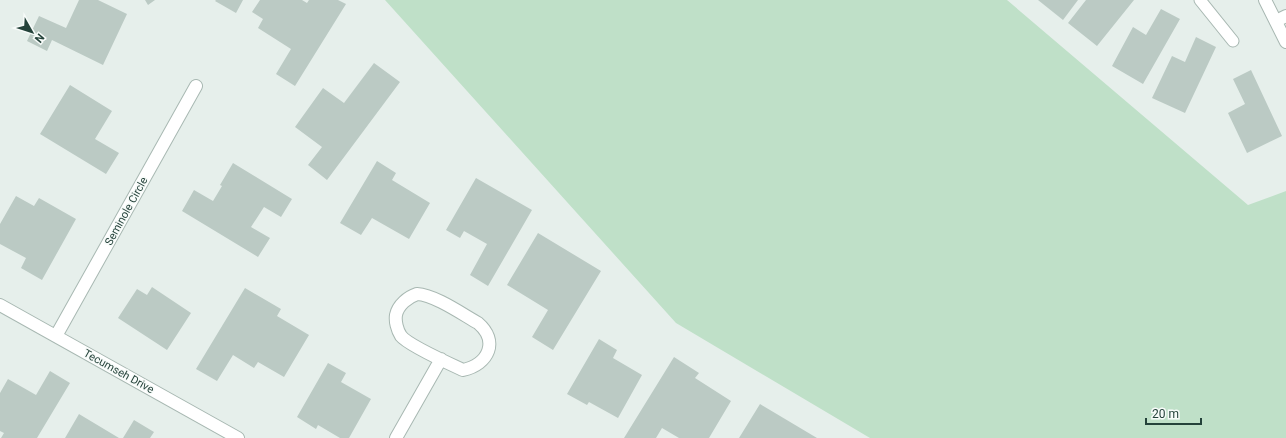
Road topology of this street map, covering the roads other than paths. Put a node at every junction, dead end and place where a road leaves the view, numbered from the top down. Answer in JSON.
{"nodes":[{"id":1,"x":1200,"y":0,"type":"edge"},
{"id":2,"x":1265,"y":0,"type":"edge"},
{"id":3,"x":1281,"y":19,"type":"edge"},
{"id":4,"x":1233,"y":41,"type":"dead end"},
{"id":5,"x":1286,"y":42,"type":"edge"},
{"id":6,"x":196,"y":86,"type":"dead end"},
{"id":7,"x":0,"y":305,"type":"edge"},
{"id":8,"x":56,"y":336,"type":"junction"},
{"id":9,"x":441,"y":359,"type":"junction"},
{"id":10,"x":238,"y":438,"type":"edge"},
{"id":11,"x":396,"y":438,"type":"edge"}],
"edges":[{"from":1,"to":4,"type":"lane"},
{"from":2,"to":3,"type":"street"},
{"from":3,"to":5,"type":"street"},
{"from":6,"to":8,"type":"street","name":"Seminole Circle"},
{"from":7,"to":8,"type":"street","name":"Tecumseh Drive"},
{"from":8,"to":10,"type":"street","name":"Tecumseh Drive"},
{"from":9,"to":9,"type":"street"},
{"from":9,"to":11,"type":"street"}]}
